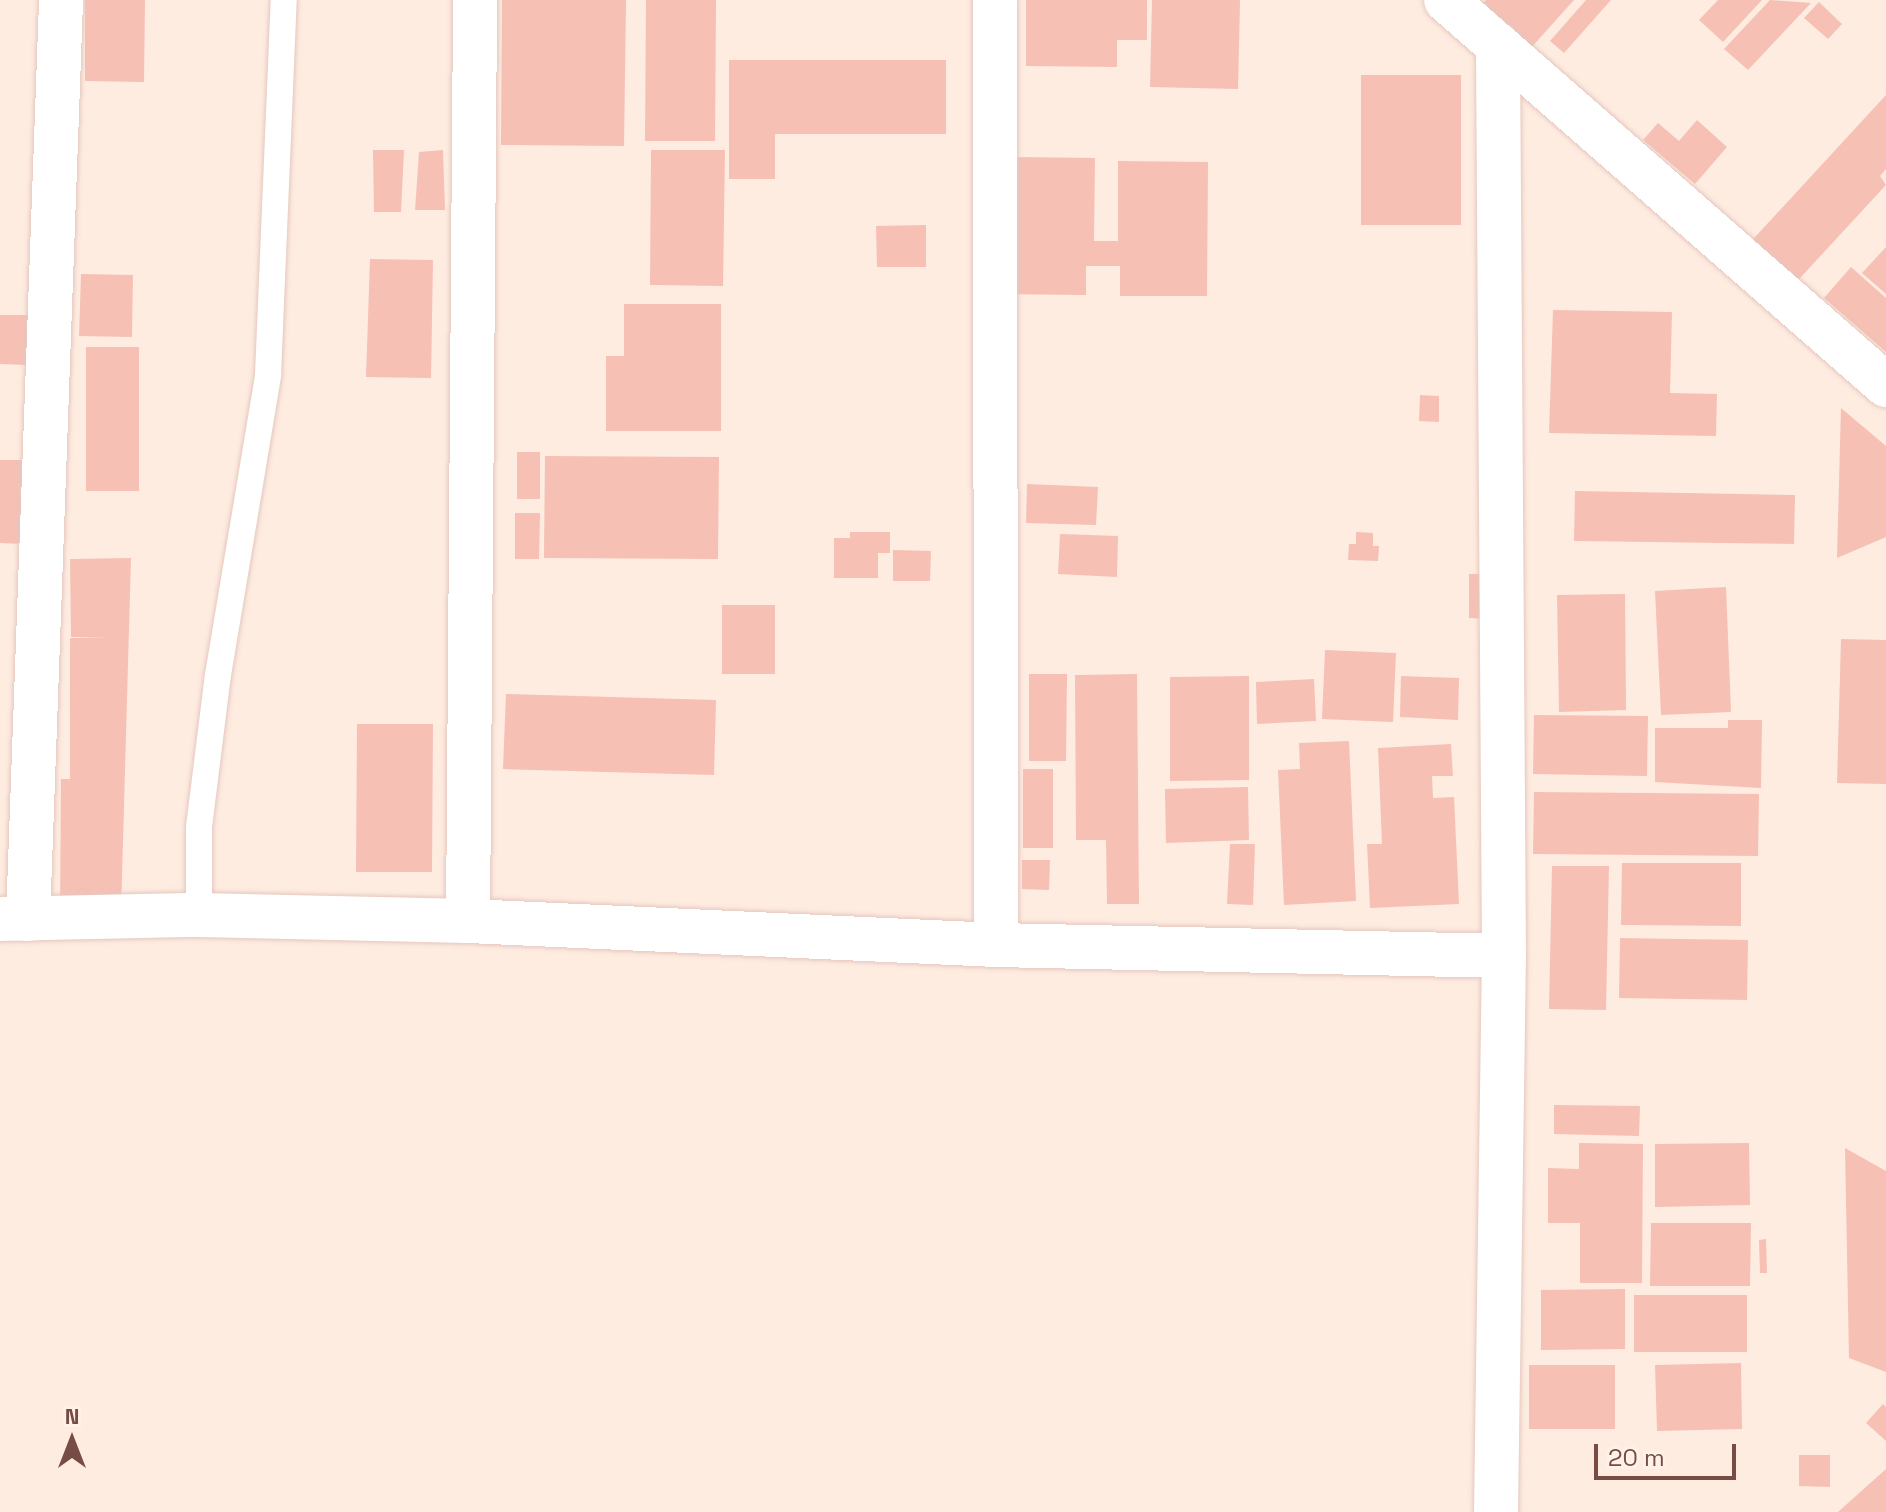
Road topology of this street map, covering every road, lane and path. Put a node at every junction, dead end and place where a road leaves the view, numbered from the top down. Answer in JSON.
{"nodes":[{"id":1,"x":61,"y":0,"type":"edge"},
{"id":2,"x":284,"y":0,"type":"edge"},
{"id":3,"x":475,"y":0,"type":"edge"},
{"id":4,"x":995,"y":0,"type":"edge"},
{"id":5,"x":1446,"y":0,"type":"edge"},
{"id":6,"x":1498,"y":45,"type":"junction"},
{"id":7,"x":1886,"y":385,"type":"edge"},
{"id":8,"x":199,"y":915,"type":"junction"},
{"id":9,"x":14,"y":919,"type":"edge"},
{"id":10,"x":468,"y":921,"type":"junction"},
{"id":11,"x":996,"y":945,"type":"junction"},
{"id":12,"x":1504,"y":956,"type":"junction"},
{"id":13,"x":1496,"y":1512,"type":"edge"}],
"edges":[{"from":1,"to":9,"type":"street"},
{"from":2,"to":8,"type":"lane"},
{"from":3,"to":10,"type":"street"},
{"from":4,"to":11,"type":"street"},
{"from":5,"to":6,"type":"street"},
{"from":6,"to":7,"type":"street"},
{"from":6,"to":12,"type":"street"},
{"from":8,"to":9,"type":"street"},
{"from":8,"to":10,"type":"street"},
{"from":10,"to":11,"type":"street"},
{"from":11,"to":12,"type":"street"},
{"from":12,"to":13,"type":"street"}]}
